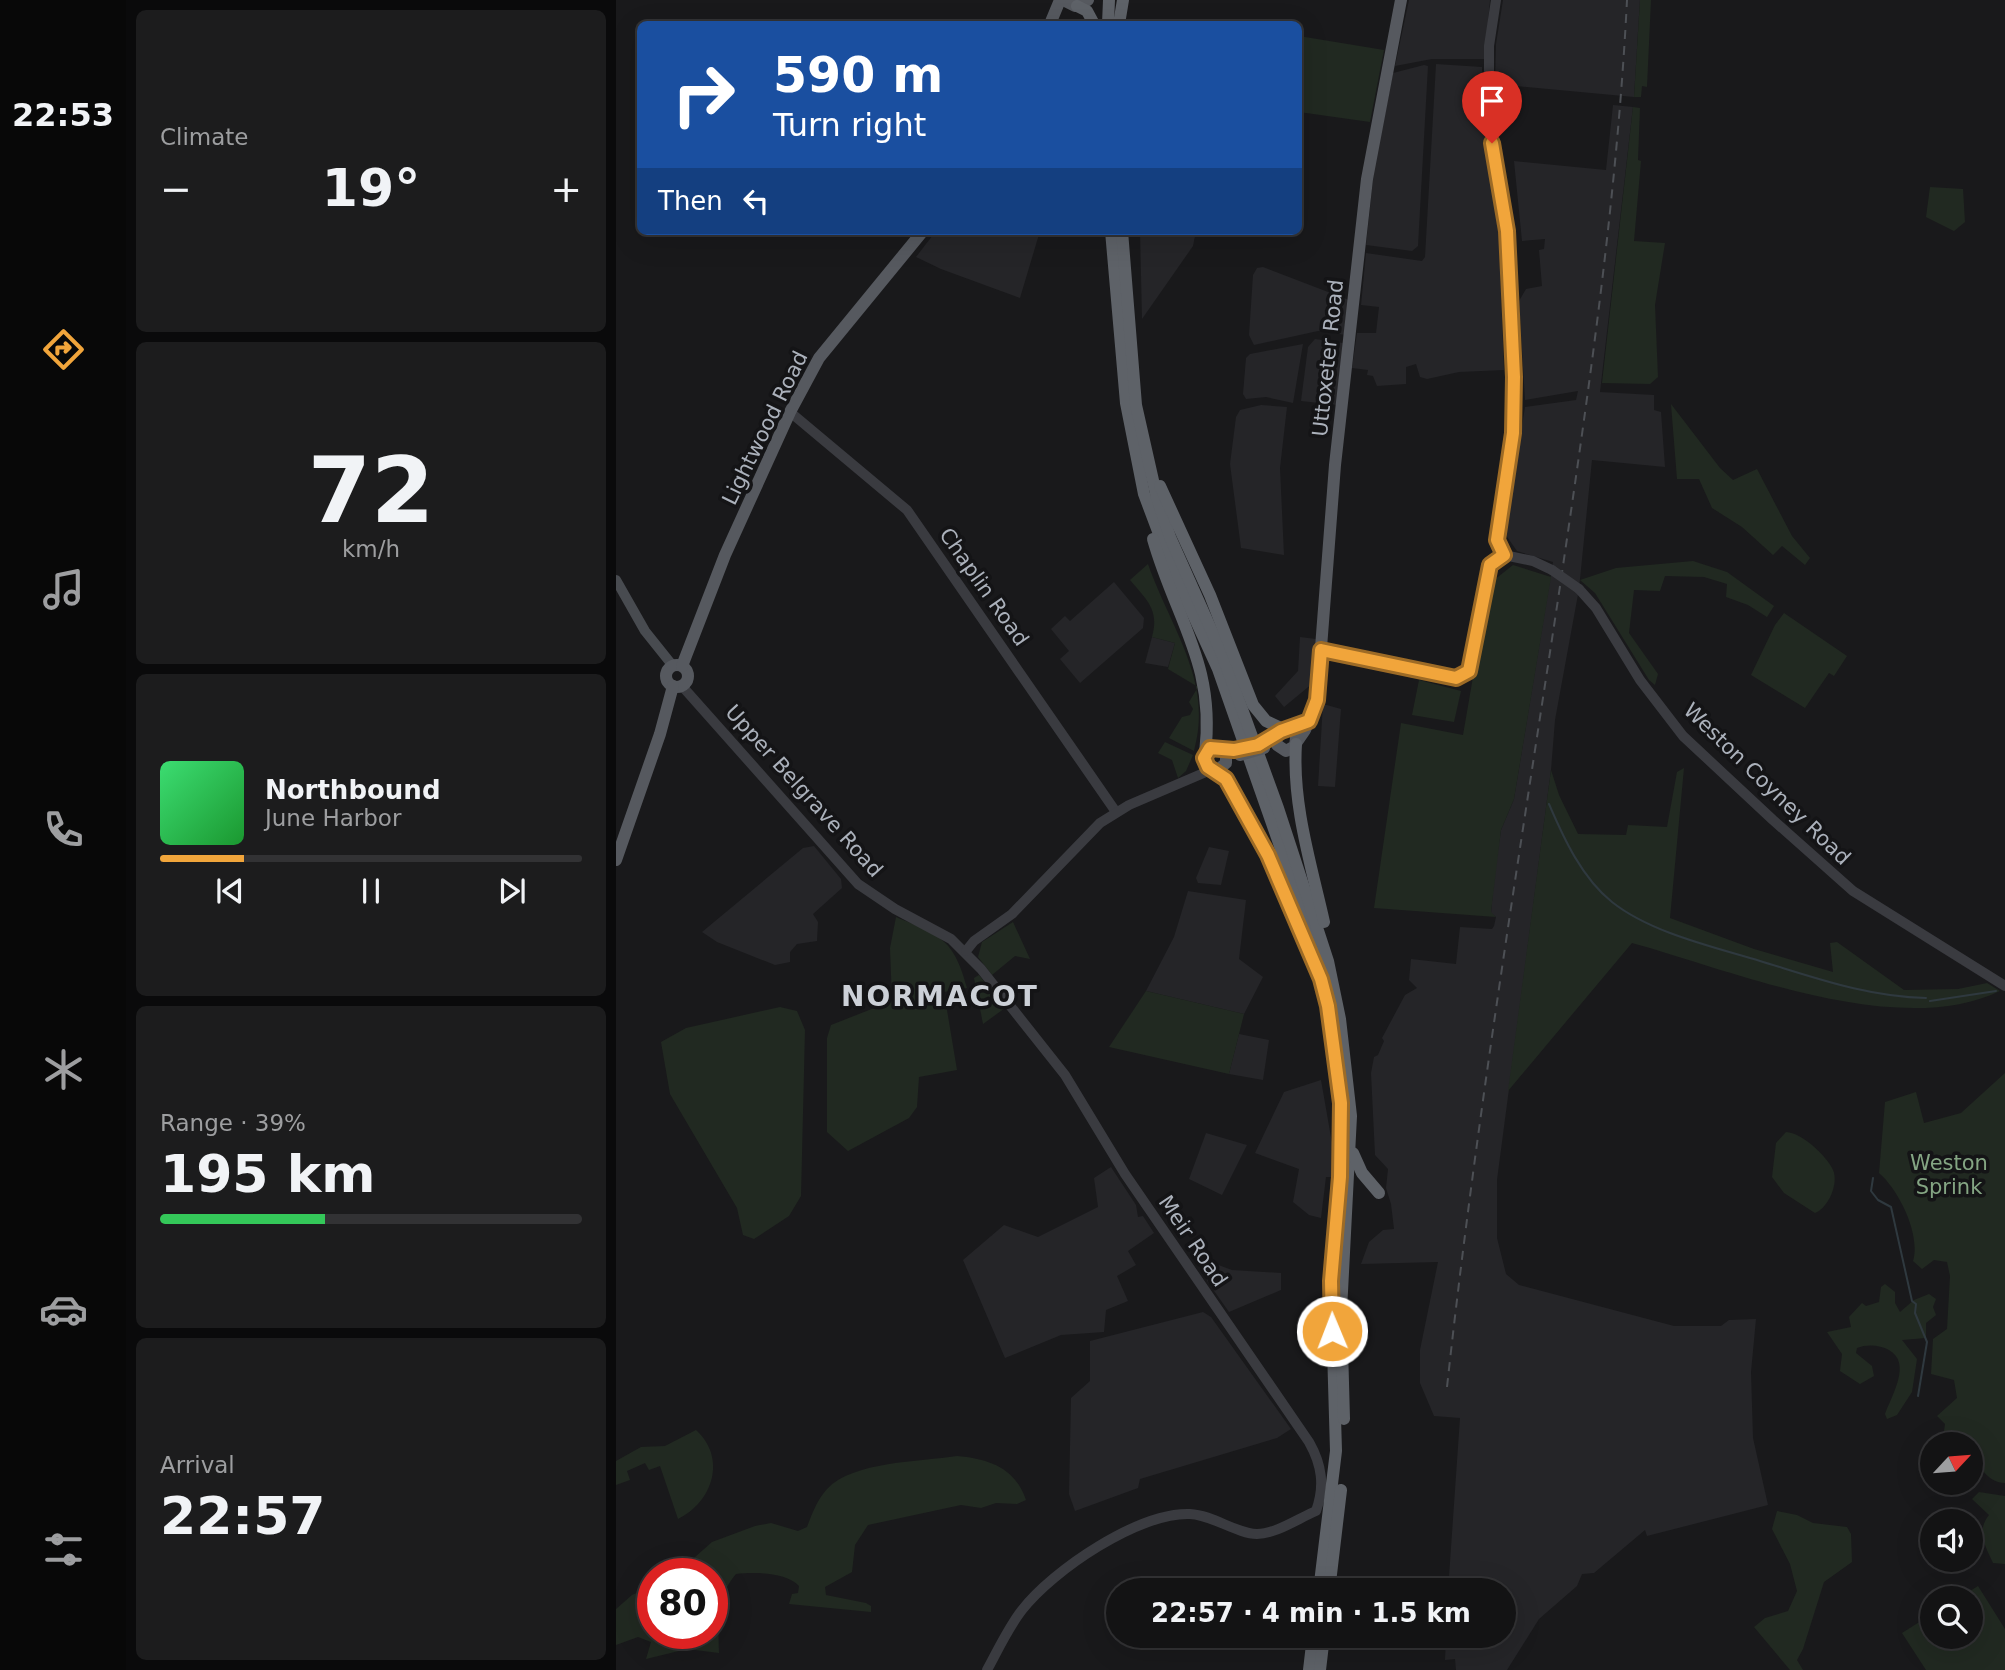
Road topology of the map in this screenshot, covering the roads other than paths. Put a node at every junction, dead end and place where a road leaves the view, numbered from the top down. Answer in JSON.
{"nodes":[{"id":1,"x":1109,"y":0,"type":"edge"},
{"id":2,"x":1121,"y":0,"type":"edge"},
{"id":3,"x":1401,"y":0,"type":"edge"},
{"id":4,"x":1496,"y":0,"type":"edge"},
{"id":5,"x":1072,"y":2,"type":"edge"},
{"id":6,"x":1053,"y":21,"type":"edge"},
{"id":7,"x":1092,"y":21,"type":"edge"},
{"id":8,"x":1108,"y":21,"type":"edge"},
{"id":9,"x":1118,"y":21,"type":"edge"},
{"id":10,"x":920,"y":235,"type":"edge"},
{"id":11,"x":1111,"y":235,"type":"edge"},
{"id":12,"x":1122,"y":235,"type":"edge"},
{"id":13,"x":1136,"y":405,"type":"junction"},
{"id":14,"x":790,"y":412,"type":"junction"},
{"id":15,"x":1132,"y":443,"type":"junction"},
{"id":16,"x":1504,"y":555,"type":"junction"},
{"id":17,"x":616,"y":580,"type":"edge"},
{"id":18,"x":1321,"y":650,"type":"junction"},
{"id":19,"x":677,"y":666,"type":"junction"},
{"id":20,"x":677,"y":687,"type":"junction"},
{"id":21,"x":1309,"y":721,"type":"junction"},
{"id":22,"x":1282,"y":737,"type":"junction"},
{"id":23,"x":1296,"y":743,"type":"junction"},
{"id":24,"x":1221,"y":748,"type":"junction"},
{"id":25,"x":1239,"y":752,"type":"junction"},
{"id":26,"x":1204,"y":756,"type":"junction"},
{"id":27,"x":1216,"y":769,"type":"junction"},
{"id":28,"x":1187,"y":780,"type":"junction"},
{"id":29,"x":1116,"y":812,"type":"junction"},
{"id":30,"x":616,"y":860,"type":"edge"},
{"id":31,"x":966,"y":951,"type":"junction"},
{"id":32,"x":1321,"y":979,"type":"junction"},
{"id":33,"x":2001,"y":983,"type":"edge"},
{"id":34,"x":1341,"y":1025,"type":"junction"},
{"id":35,"x":1051,"y":1058,"type":"joint"},
{"id":36,"x":1350,"y":1139,"type":"junction"},
{"id":37,"x":1346,"y":1216,"type":"junction"},
{"id":38,"x":1321,"y":1578,"type":"edge"},
{"id":39,"x":1330,"y":1578,"type":"edge"},
{"id":40,"x":1312,"y":1648,"type":"edge"},
{"id":41,"x":1323,"y":1648,"type":"edge"},
{"id":42,"x":987,"y":1670,"type":"edge"},
{"id":43,"x":1309,"y":1670,"type":"edge"},
{"id":44,"x":1320,"y":1670,"type":"edge"}],
"edges":[{"from":1,"to":8,"type":"highway"},
{"from":2,"to":9,"type":"highway"},
{"from":3,"to":18,"type":"main road","name":"Uttoxeter Road"},
{"from":4,"to":16,"type":"street"},
{"from":5,"to":6,"type":"main road"},
{"from":5,"to":7,"type":"highway"},
{"from":10,"to":14,"type":"main road","name":"Lightwood Road"},
{"from":11,"to":15,"type":"highway"},
{"from":12,"to":13,"type":"highway"},
{"from":13,"to":22,"type":"highway"},
{"from":13,"to":34,"type":"highway"},
{"from":14,"to":19,"type":"main road","name":"Lightwood Road"},
{"from":14,"to":29,"type":"street","name":"Chaplin Road"},
{"from":15,"to":26,"type":"highway"},
{"from":15,"to":32,"type":"highway"},
{"from":16,"to":18,"type":"street"},
{"from":16,"to":33,"type":"street","name":"Weston Coyney Road","bridge":true},
{"from":17,"to":19,"type":"main road"},
{"from":18,"to":21,"type":"main road","name":"Uttoxeter Road"},
{"from":19,"to":20,"type":"main road"},
{"from":19,"to":20,"type":"main road"},
{"from":20,"to":30,"type":"main road"},
{"from":20,"to":31,"type":"street","name":"Upper Belgrave Road"},
{"from":21,"to":22,"type":"main road"},
{"from":21,"to":23,"type":"main road","name":"Uttoxeter Road"},
{"from":22,"to":23,"type":"main road"},
{"from":22,"to":25,"type":"main road","bridge":true},
{"from":23,"to":34,"type":"highway"},
{"from":24,"to":25,"type":"main road"},
{"from":24,"to":26,"type":"main road"},
{"from":24,"to":27,"type":"main road"},
{"from":25,"to":27,"type":"main road"},
{"from":26,"to":27,"type":"main road"},
{"from":26,"to":28,"type":"street"},
{"from":27,"to":28,"type":"street"},
{"from":27,"to":32,"type":"highway"},
{"from":28,"to":29,"type":"street"},
{"from":29,"to":31,"type":"street"},
{"from":31,"to":35,"type":"street","name":"Upper Belgrave Road"},
{"from":32,"to":38,"type":"highway"},
{"from":34,"to":36,"type":"highway"},
{"from":35,"to":42,"type":"street","name":"Meir Road"},
{"from":36,"to":37,"type":"highway"},
{"from":36,"to":37,"type":"highway"},
{"from":37,"to":39,"type":"highway"},
{"from":40,"to":43,"type":"highway"},
{"from":41,"to":44,"type":"highway"}]}
